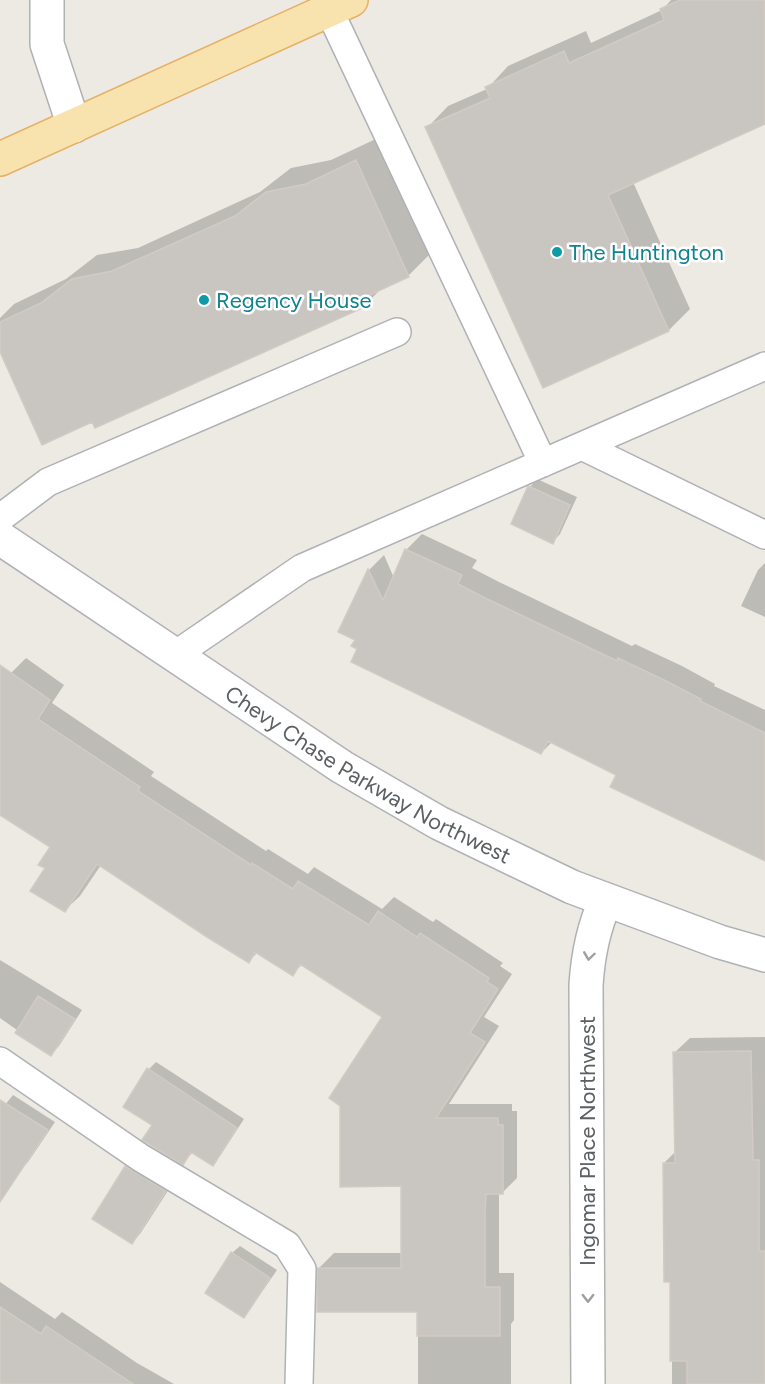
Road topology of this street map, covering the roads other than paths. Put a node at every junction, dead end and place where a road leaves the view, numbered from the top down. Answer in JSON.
{"nodes":[{"id":1,"x":47,"y":0,"type":"edge"},
{"id":2,"x":340,"y":5,"type":"edge"},
{"id":3,"x":74,"y":126,"type":"junction"},
{"id":4,"x":0,"y":159,"type":"edge"},
{"id":5,"x":397,"y":332,"type":"dead end"},
{"id":6,"x":765,"y":366,"type":"edge"},
{"id":7,"x":582,"y":446,"type":"junction"},
{"id":8,"x":543,"y":463,"type":"junction"},
{"id":9,"x":0,"y":519,"type":"edge"},
{"id":10,"x":765,"y":535,"type":"edge"},
{"id":11,"x":0,"y":538,"type":"edge"},
{"id":12,"x":175,"y":655,"type":"junction"},
{"id":13,"x":606,"y":900,"type":"junction"},
{"id":14,"x":765,"y":955,"type":"edge"},
{"id":15,"x":0,"y":1061,"type":"edge"},
{"id":16,"x":299,"y":1384,"type":"edge"},
{"id":17,"x":588,"y":1384,"type":"edge"}],
"edges":[{"from":1,"to":3,"type":"street"},
{"from":2,"to":3,"type":"main road"},
{"from":2,"to":8,"type":"lane"},
{"from":3,"to":4,"type":"main road"},
{"from":5,"to":9,"type":"lane"},
{"from":6,"to":7,"type":"lane"},
{"from":7,"to":8,"type":"lane"},
{"from":7,"to":10,"type":"lane"},
{"from":8,"to":12,"type":"lane"},
{"from":11,"to":12,"type":"street","name":"Chevy Chase Parkway Northwest"},
{"from":12,"to":13,"type":"street","name":"Chevy Chase Parkway Northwest"},
{"from":13,"to":14,"type":"street","name":"Chevy Chase Parkway Northwest"},
{"from":13,"to":17,"type":"street","name":"Ingomar Place Northwest","one_way":true},
{"from":15,"to":16,"type":"lane"}]}
